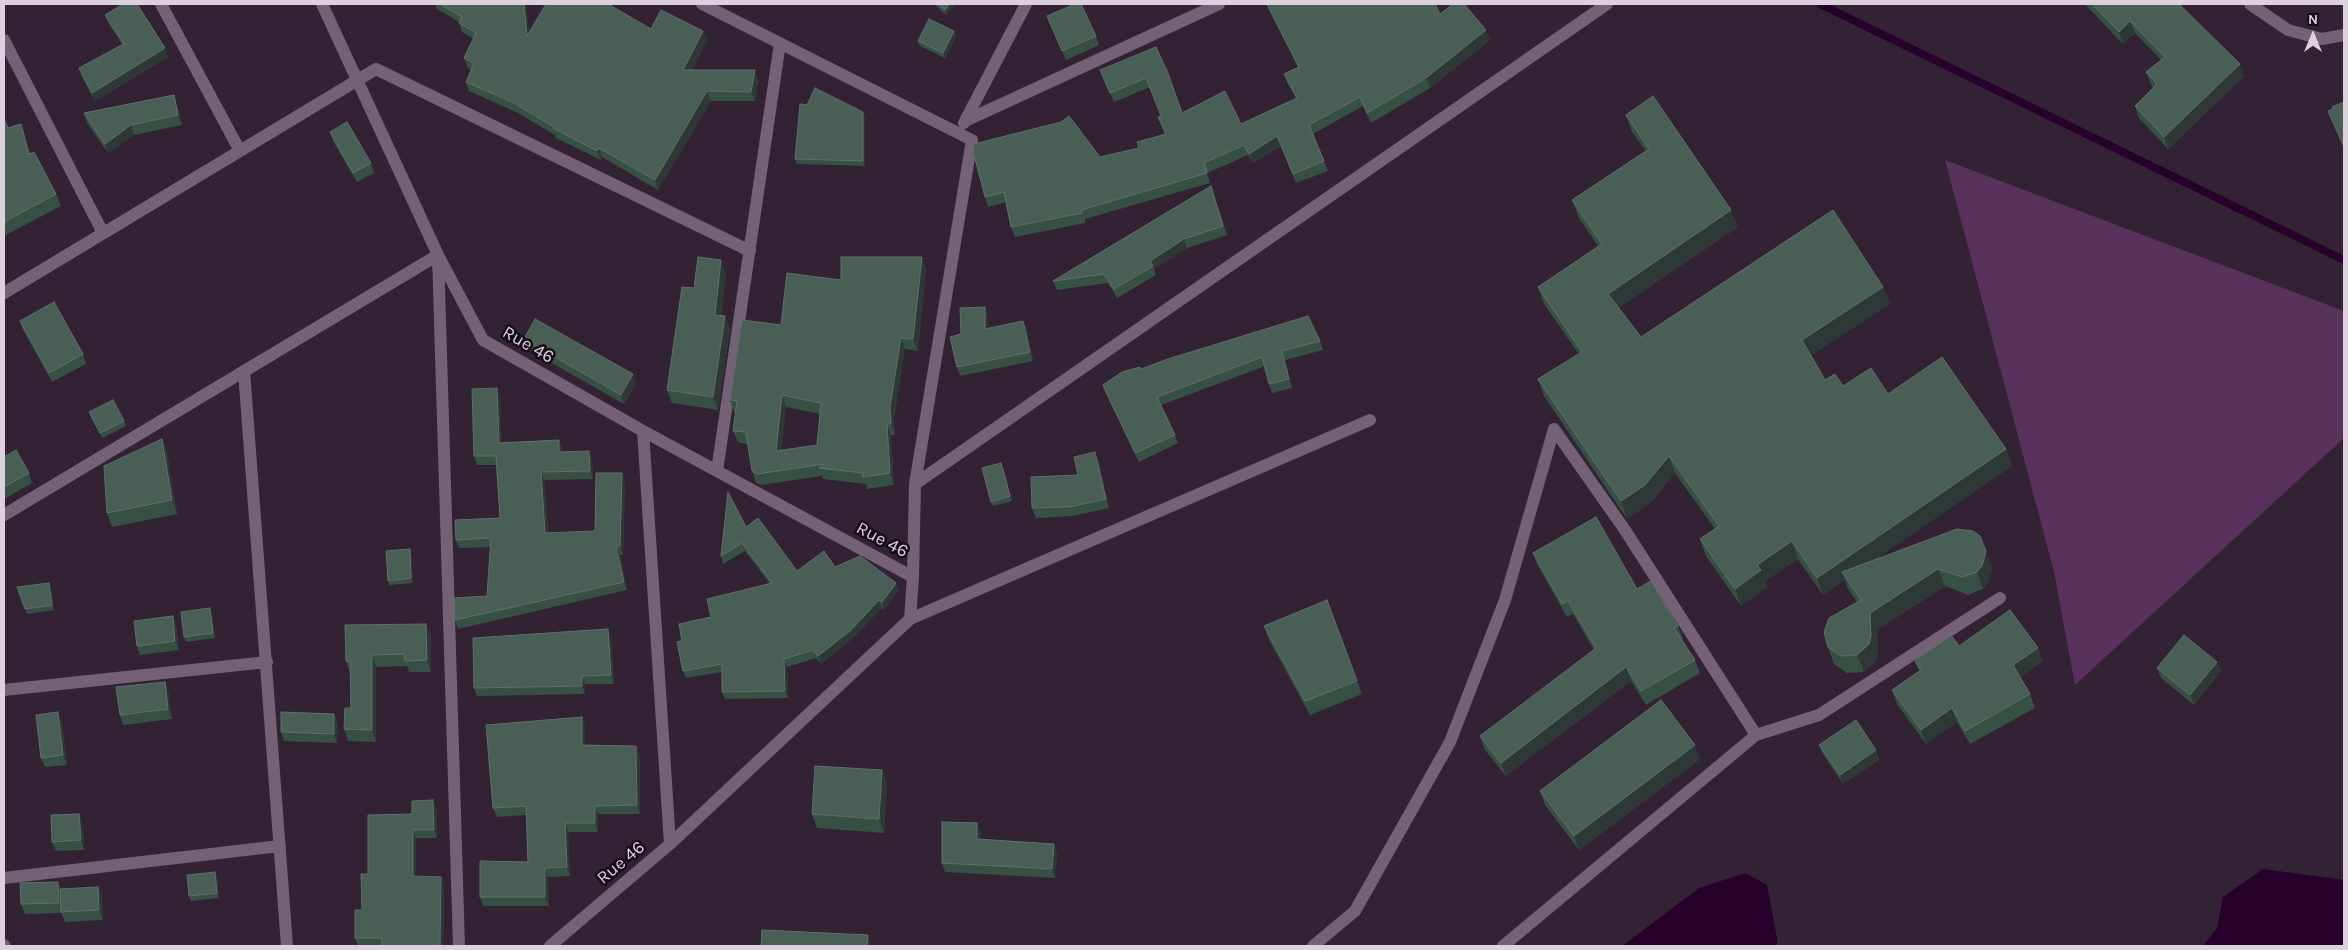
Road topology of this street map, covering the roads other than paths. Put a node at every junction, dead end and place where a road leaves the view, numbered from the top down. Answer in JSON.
{"nodes":[{"id":1,"x":161,"y":4,"type":"edge"},
{"id":2,"x":322,"y":4,"type":"edge"},
{"id":3,"x":702,"y":4,"type":"edge"},
{"id":4,"x":1026,"y":4,"type":"edge"},
{"id":5,"x":1219,"y":4,"type":"edge"},
{"id":6,"x":1607,"y":4,"type":"edge"},
{"id":7,"x":2250,"y":4,"type":"edge"},
{"id":8,"x":2344,"y":35,"type":"edge"},
{"id":9,"x":4,"y":40,"type":"edge"},
{"id":10,"x":780,"y":44,"type":"junction"},
{"id":11,"x":357,"y":80,"type":"junction"},
{"id":12,"x":965,"y":121,"type":"junction"},
{"id":13,"x":958,"y":134,"type":"junction"},
{"id":14,"x":240,"y":151,"type":"junction"},
{"id":15,"x":103,"y":233,"type":"junction"},
{"id":16,"x":750,"y":252,"type":"junction"},
{"id":17,"x":438,"y":255,"type":"junction"},
{"id":18,"x":4,"y":293,"type":"edge"},
{"id":19,"x":244,"y":371,"type":"junction"},
{"id":20,"x":1370,"y":420,"type":"dead end"},
{"id":21,"x":643,"y":432,"type":"junction"},
{"id":22,"x":717,"y":471,"type":"junction"},
{"id":23,"x":915,"y":484,"type":"junction"},
{"id":24,"x":4,"y":516,"type":"edge"},
{"id":25,"x":913,"y":577,"type":"junction"},
{"id":26,"x":2000,"y":598,"type":"dead end"},
{"id":27,"x":910,"y":619,"type":"junction"},
{"id":28,"x":267,"y":662,"type":"junction"},
{"id":29,"x":4,"y":690,"type":"edge"},
{"id":30,"x":1756,"y":735,"type":"junction"},
{"id":31,"x":670,"y":844,"type":"junction"},
{"id":32,"x":280,"y":846,"type":"junction"},
{"id":33,"x":4,"y":878,"type":"edge"},
{"id":34,"x":287,"y":946,"type":"edge"},
{"id":35,"x":459,"y":946,"type":"edge"},
{"id":36,"x":550,"y":946,"type":"edge"},
{"id":37,"x":1313,"y":946,"type":"edge"},
{"id":38,"x":1503,"y":946,"type":"edge"}],
"edges":[{"from":1,"to":14,"type":"street"},
{"from":2,"to":11,"type":"street","name":"Rue 46"},
{"from":3,"to":10,"type":"street"},
{"from":4,"to":12,"type":"street"},
{"from":5,"to":12,"type":"street"},
{"from":6,"to":23,"type":"street"},
{"from":7,"to":8,"type":"street"},
{"from":9,"to":15,"type":"street"},
{"from":10,"to":13,"type":"street"},
{"from":10,"to":16,"type":"street"},
{"from":11,"to":14,"type":"street"},
{"from":11,"to":16,"type":"street"},
{"from":11,"to":17,"type":"street","name":"Rue 46"},
{"from":12,"to":13,"type":"street"},
{"from":13,"to":23,"type":"street"},
{"from":14,"to":15,"type":"street"},
{"from":15,"to":18,"type":"street"},
{"from":16,"to":22,"type":"street"},
{"from":17,"to":19,"type":"street"},
{"from":17,"to":21,"type":"street","name":"Rue 46"},
{"from":17,"to":35,"type":"street"},
{"from":19,"to":24,"type":"street"},
{"from":19,"to":28,"type":"street"},
{"from":20,"to":27,"type":"street"},
{"from":21,"to":22,"type":"street","name":"Rue 46"},
{"from":21,"to":31,"type":"street"},
{"from":22,"to":25,"type":"street","name":"Rue 46"},
{"from":23,"to":25,"type":"street"},
{"from":25,"to":27,"type":"street","name":"Rue 46"},
{"from":26,"to":30,"type":"street"},
{"from":27,"to":31,"type":"street","name":"Rue 46"},
{"from":28,"to":29,"type":"street"},
{"from":28,"to":32,"type":"street"},
{"from":30,"to":37,"type":"street"},
{"from":30,"to":38,"type":"street"},
{"from":31,"to":36,"type":"street","name":"Rue 46"},
{"from":32,"to":33,"type":"street"},
{"from":32,"to":34,"type":"street"}]}
